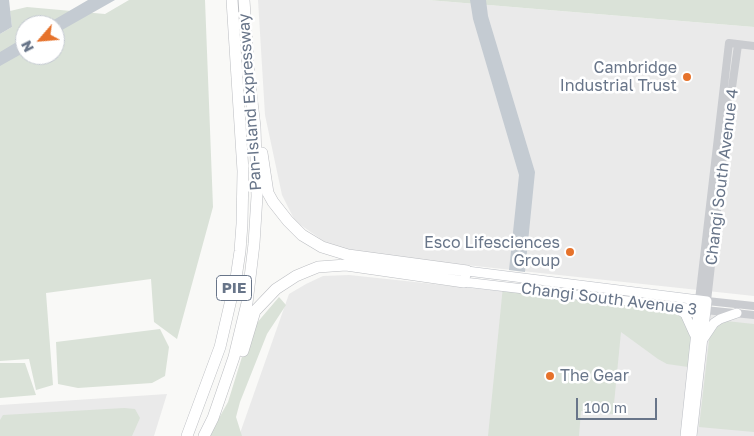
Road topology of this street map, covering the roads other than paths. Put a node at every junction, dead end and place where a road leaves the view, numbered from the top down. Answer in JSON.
{"nodes":[{"id":1,"x":227,"y":0,"type":"edge"},
{"id":2,"x":232,"y":0,"type":"edge"},
{"id":3,"x":244,"y":0,"type":"edge"},
{"id":4,"x":738,"y":44,"type":"junction"},
{"id":5,"x":754,"y":46,"type":"edge"},
{"id":6,"x":255,"y":128,"type":"junction"},
{"id":7,"x":243,"y":171,"type":"junction"},
{"id":8,"x":466,"y":276,"type":"junction"},
{"id":9,"x":702,"y":305,"type":"junction"},
{"id":10,"x":670,"y":306,"type":"junction"},
{"id":11,"x":754,"y":306,"type":"edge"},
{"id":12,"x":737,"y":313,"type":"junction"},
{"id":13,"x":754,"y":315,"type":"edge"},
{"id":14,"x":699,"y":338,"type":"junction"},
{"id":15,"x":213,"y":418,"type":"junction"},
{"id":16,"x":187,"y":436,"type":"edge"},
{"id":17,"x":204,"y":436,"type":"edge"},
{"id":18,"x":685,"y":436,"type":"edge"},
{"id":19,"x":692,"y":436,"type":"edge"}],
"edges":[{"from":1,"to":7,"type":"highway"},
{"from":2,"to":7,"type":"highway","number":"PIE"},
{"from":3,"to":6,"type":"highway","name":"Pan-Island Expressway","number":"PIE"},
{"from":4,"to":5,"type":"street"},
{"from":4,"to":9,"type":"street","name":"Changi South Avenue 4"},
{"from":4,"to":9,"type":"street","name":"Changi South Avenue 4"},
{"from":6,"to":8,"type":"highway"},
{"from":6,"to":15,"type":"highway","name":"Pan-Island Expressway","number":"PIE"},
{"from":7,"to":16,"type":"highway","name":"Pan-Island Expressway","number":"PIE"},
{"from":8,"to":9,"type":"main road","name":"Changi South Avenue 3"},
{"from":8,"to":10,"type":"main road","name":"Changi South Avenue 3"},
{"from":8,"to":15,"type":"highway"},
{"from":9,"to":10,"type":"main road","name":"Changi South Avenue 3"},
{"from":9,"to":11,"type":"street","name":"Changi South Avenue 3"},
{"from":9,"to":12,"type":"street","name":"Changi South Avenue 3"},
{"from":9,"to":14,"type":"main road"},
{"from":10,"to":14,"type":"main road"},
{"from":12,"to":13,"type":"street","name":"Changi South Avenue 3"},
{"from":12,"to":14,"type":"main road"},
{"from":14,"to":18,"type":"main road"},
{"from":14,"to":19,"type":"main road"},
{"from":15,"to":17,"type":"highway","name":"Pan-Island Expressway","number":"PIE"}]}
